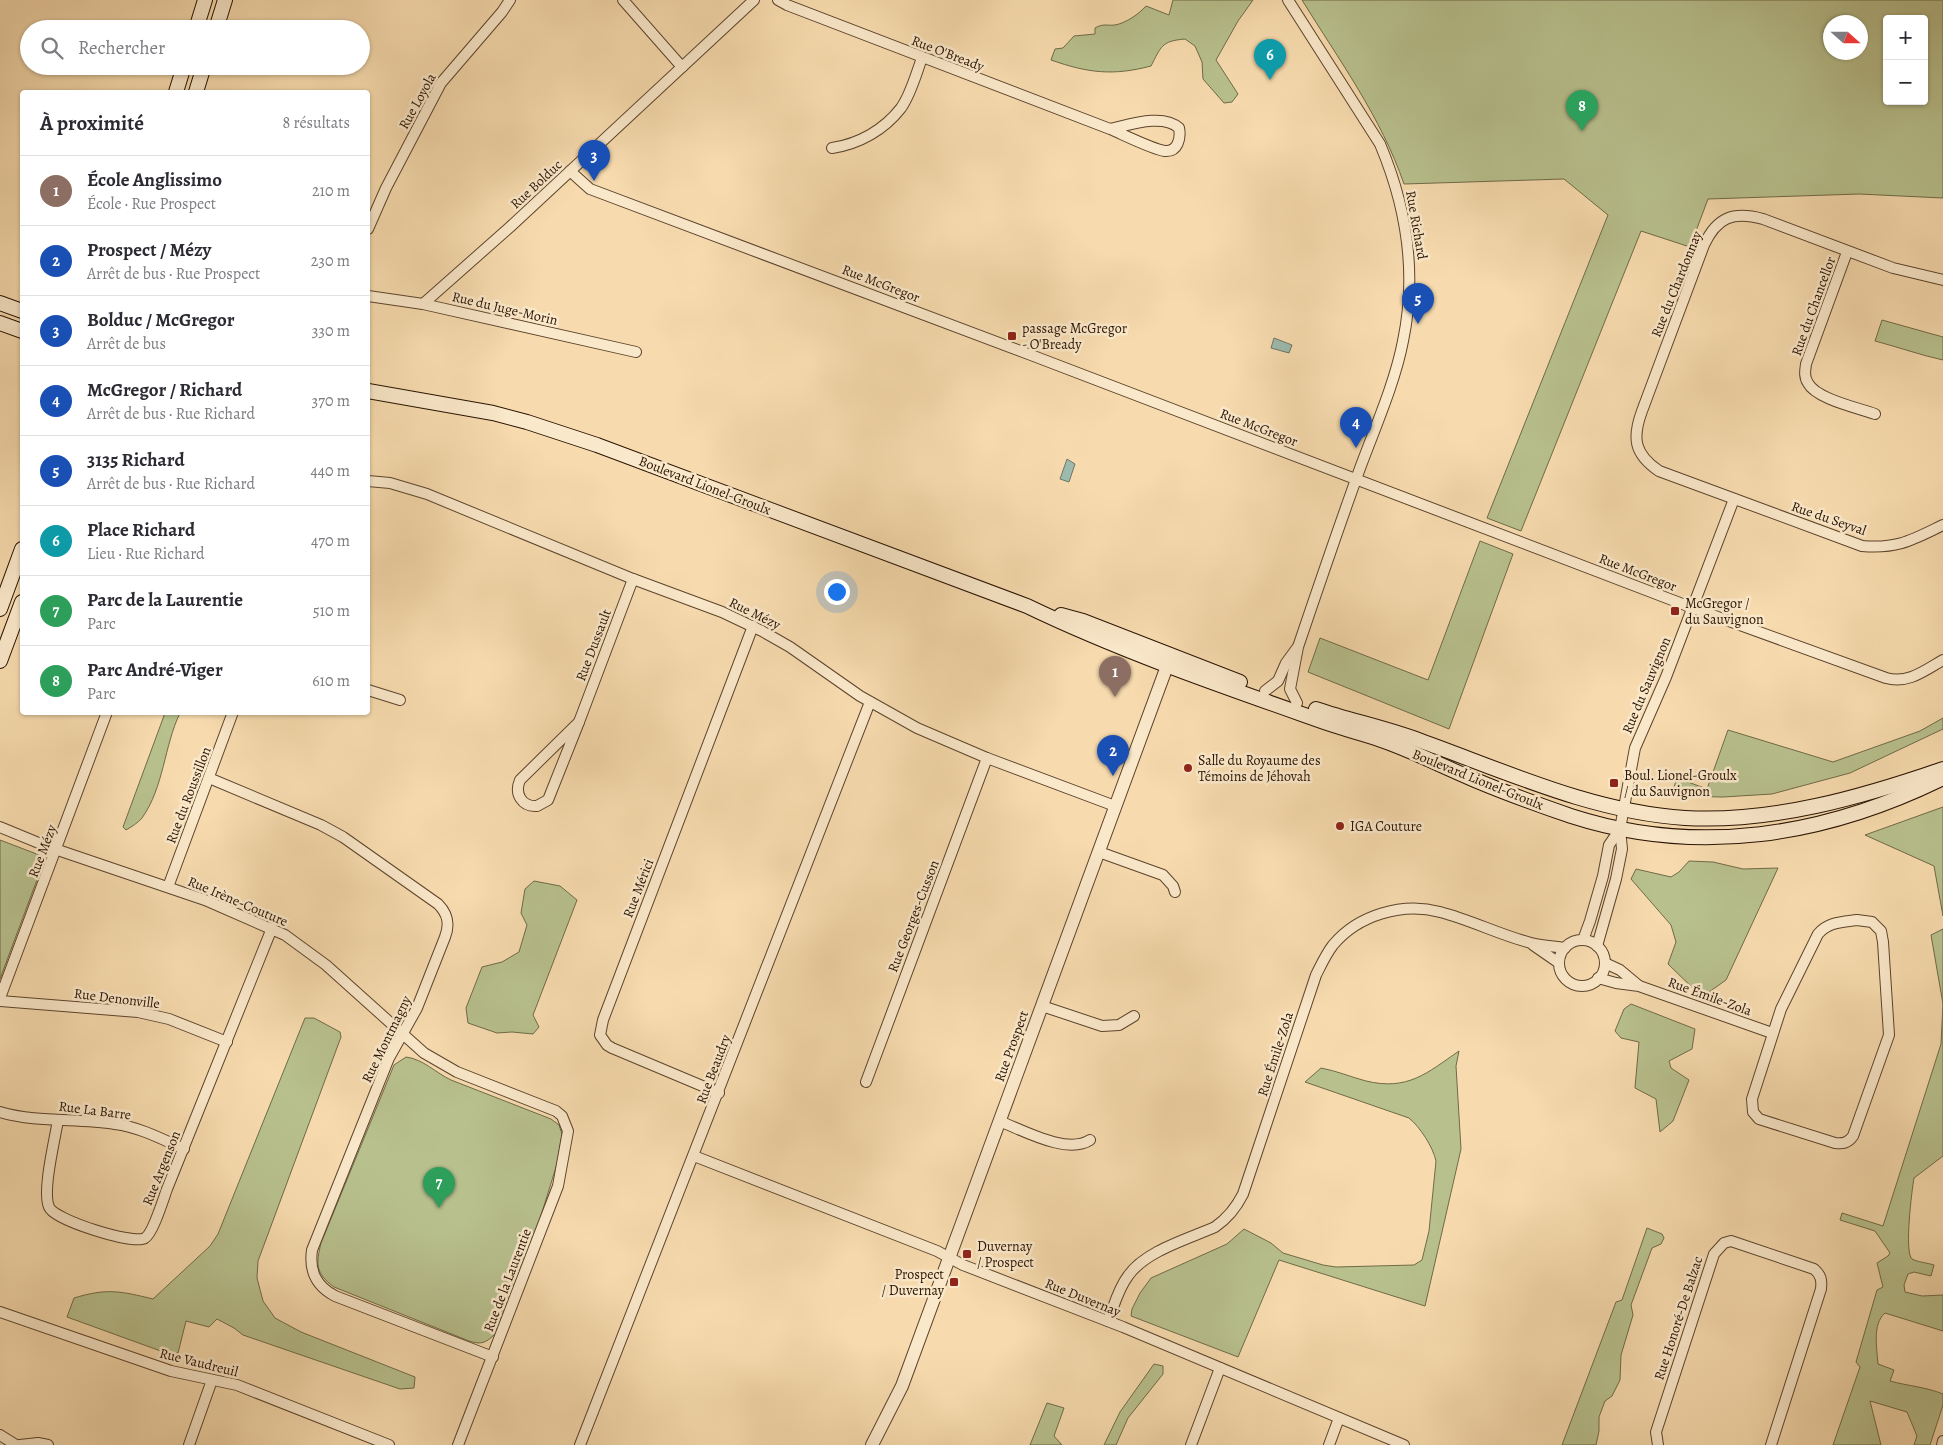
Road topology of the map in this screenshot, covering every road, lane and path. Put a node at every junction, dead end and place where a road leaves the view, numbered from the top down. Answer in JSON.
{"nodes":[{"id":1,"x":205,"y":0,"type":"edge"},
{"id":2,"x":225,"y":0,"type":"edge"},
{"id":3,"x":510,"y":0,"type":"edge"},
{"id":4,"x":623,"y":0,"type":"edge"},
{"id":5,"x":754,"y":0,"type":"edge"},
{"id":6,"x":778,"y":0,"type":"edge"},
{"id":7,"x":1288,"y":0,"type":"edge"},
{"id":8,"x":199,"y":20,"type":"edge"},
{"id":9,"x":219,"y":20,"type":"edge"},
{"id":10,"x":922,"y":58,"type":"junction"},
{"id":11,"x":682,"y":67,"type":"junction"},
{"id":12,"x":181,"y":75,"type":"edge"},
{"id":13,"x":201,"y":75,"type":"edge"},
{"id":14,"x":177,"y":90,"type":"edge"},
{"id":15,"x":197,"y":90,"type":"edge"},
{"id":16,"x":1110,"y":129,"type":"junction"},
{"id":17,"x":832,"y":148,"type":"dead end"},
{"id":18,"x":570,"y":171,"type":"junction"},
{"id":19,"x":370,"y":224,"type":"edge"},
{"id":20,"x":1846,"y":252,"type":"junction"},
{"id":21,"x":1943,"y":280,"type":"edge"},
{"id":22,"x":370,"y":296,"type":"edge"},
{"id":23,"x":0,"y":303,"type":"edge"},
{"id":24,"x":424,"y":304,"type":"junction"},
{"id":25,"x":20,"y":310,"type":"edge"},
{"id":26,"x":0,"y":323,"type":"edge"},
{"id":27,"x":20,"y":330,"type":"edge"},
{"id":28,"x":636,"y":352,"type":"dead end"},
{"id":29,"x":370,"y":392,"type":"edge"},
{"id":30,"x":1876,"y":414,"type":"dead end"},
{"id":31,"x":1356,"y":479,"type":"junction"},
{"id":32,"x":370,"y":482,"type":"edge"},
{"id":33,"x":1734,"y":499,"type":"junction"},
{"id":34,"x":1943,"y":525,"type":"edge"},
{"id":35,"x":20,"y":554,"type":"edge"},
{"id":36,"x":634,"y":579,"type":"junction"},
{"id":37,"x":20,"y":607,"type":"edge"},
{"id":38,"x":1693,"y":608,"type":"junction"},
{"id":39,"x":0,"y":609,"type":"edge"},
{"id":40,"x":753,"y":626,"type":"junction"},
{"id":41,"x":1298,"y":647,"type":"junction"},
{"id":42,"x":1169,"y":660,"type":"junction"},
{"id":43,"x":1943,"y":660,"type":"edge"},
{"id":44,"x":0,"y":661,"type":"edge"},
{"id":45,"x":370,"y":691,"type":"edge"},
{"id":46,"x":1265,"y":691,"type":"junction"},
{"id":47,"x":400,"y":700,"type":"dead end"},
{"id":48,"x":870,"y":702,"type":"junction"},
{"id":49,"x":1297,"y":703,"type":"junction"},
{"id":50,"x":106,"y":715,"type":"edge"},
{"id":51,"x":232,"y":715,"type":"edge"},
{"id":52,"x":579,"y":722,"type":"junction"},
{"id":53,"x":987,"y":758,"type":"junction"},
{"id":54,"x":1943,"y":769,"type":"edge"},
{"id":55,"x":209,"y":778,"type":"junction"},
{"id":56,"x":1943,"y":778,"type":"edge"},
{"id":57,"x":1115,"y":806,"type":"junction"},
{"id":58,"x":1623,"y":809,"type":"junction"},
{"id":59,"x":0,"y":827,"type":"edge"},
{"id":60,"x":1620,"y":829,"type":"junction"},
{"id":61,"x":57,"y":850,"type":"junction"},
{"id":62,"x":1099,"y":852,"type":"junction"},
{"id":63,"x":168,"y":887,"type":"junction"},
{"id":64,"x":1175,"y":892,"type":"dead end"},
{"id":65,"x":272,"y":928,"type":"junction"},
{"id":66,"x":1583,"y":940,"type":"junction"},
{"id":67,"x":1532,"y":944,"type":"junction"},
{"id":68,"x":1597,"y":946,"type":"junction"},
{"id":69,"x":1565,"y":948,"type":"junction"},
{"id":70,"x":1559,"y":963,"type":"junction"},
{"id":71,"x":1605,"y":963,"type":"junction"},
{"id":72,"x":1598,"y":978,"type":"junction"},
{"id":73,"x":1639,"y":986,"type":"junction"},
{"id":74,"x":0,"y":999,"type":"edge"},
{"id":75,"x":1042,"y":1006,"type":"junction"},
{"id":76,"x":1134,"y":1016,"type":"dead end"},
{"id":77,"x":1772,"y":1033,"type":"junction"},
{"id":78,"x":402,"y":1034,"type":"junction"},
{"id":79,"x":227,"y":1042,"type":"junction"},
{"id":80,"x":866,"y":1082,"type":"dead end"},
{"id":81,"x":718,"y":1093,"type":"junction"},
{"id":82,"x":0,"y":1112,"type":"edge"},
{"id":83,"x":58,"y":1120,"type":"junction"},
{"id":84,"x":999,"y":1121,"type":"junction"},
{"id":85,"x":566,"y":1122,"type":"joint"},
{"id":86,"x":1090,"y":1140,"type":"dead end"},
{"id":87,"x":184,"y":1149,"type":"junction"},
{"id":88,"x":694,"y":1156,"type":"junction"},
{"id":89,"x":949,"y":1258,"type":"junction"},
{"id":90,"x":0,"y":1312,"type":"edge"},
{"id":91,"x":1108,"y":1322,"type":"junction"},
{"id":92,"x":492,"y":1357,"type":"junction"},
{"id":93,"x":1220,"y":1368,"type":"junction"},
{"id":94,"x":212,"y":1380,"type":"junction"},
{"id":95,"x":1340,"y":1418,"type":"junction"},
{"id":96,"x":0,"y":1435,"type":"edge"},
{"id":97,"x":1943,"y":1441,"type":"edge"},
{"id":98,"x":16,"y":1445,"type":"edge"},
{"id":99,"x":20,"y":1445,"type":"edge"},
{"id":100,"x":48,"y":1445,"type":"edge"},
{"id":101,"x":189,"y":1445,"type":"edge"},
{"id":102,"x":389,"y":1445,"type":"edge"},
{"id":103,"x":458,"y":1445,"type":"edge"},
{"id":104,"x":580,"y":1445,"type":"edge"},
{"id":105,"x":872,"y":1445,"type":"edge"},
{"id":106,"x":1191,"y":1445,"type":"edge"},
{"id":107,"x":1329,"y":1445,"type":"edge"},
{"id":108,"x":1404,"y":1445,"type":"edge"},
{"id":109,"x":1658,"y":1445,"type":"edge"},
{"id":110,"x":1771,"y":1445,"type":"edge"},
{"id":111,"x":1942,"y":1445,"type":"edge"}],
"edges":[{"from":1,"to":8,"type":"main road"},
{"from":2,"to":9,"type":"main road"},
{"from":3,"to":19,"type":"street","name":"Rue Loyola"},
{"from":4,"to":11,"type":"street"},
{"from":5,"to":11,"type":"street","name":"Rue Bolduc"},
{"from":6,"to":10,"type":"street","name":"Rue O'Bready"},
{"from":7,"to":31,"type":"street","name":"Rue Richard"},
{"from":10,"to":16,"type":"street","name":"Rue O'Bready"},
{"from":10,"to":17,"type":"street"},
{"from":11,"to":18,"type":"street","name":"Rue Bolduc"},
{"from":12,"to":14,"type":"main road"},
{"from":13,"to":15,"type":"main road"},
{"from":16,"to":16,"type":"street","name":"Rue O'Bready"},
{"from":18,"to":24,"type":"street","name":"Rue Bolduc"},
{"from":18,"to":31,"type":"street","name":"Rue McGregor"},
{"from":20,"to":21,"type":"street","name":"Rue du Chardonnay"},
{"from":20,"to":30,"type":"street","name":"Rue du Chancellor"},
{"from":20,"to":33,"type":"street","name":"Rue du Chardonnay"},
{"from":22,"to":24,"type":"street","name":"Rue du Juge-Morin"},
{"from":23,"to":25,"type":"main road"},
{"from":24,"to":28,"type":"street","name":"Rue du Juge-Morin"},
{"from":26,"to":27,"type":"main road"},
{"from":29,"to":42,"type":"main road","name":"Boulevard Lionel-Groulx"},
{"from":31,"to":38,"type":"street","name":"Rue McGregor"},
{"from":31,"to":41,"type":"street","name":"Rue Richard"},
{"from":32,"to":36,"type":"street","name":"Rue Mézy"},
{"from":33,"to":34,"type":"street","name":"Rue du Seyval"},
{"from":33,"to":38,"type":"street","name":"Rue du Sauvignon"},
{"from":35,"to":39,"type":"main road"},
{"from":36,"to":40,"type":"street","name":"Rue Mézy"},
{"from":36,"to":52,"type":"street","name":"Rue Dussault"},
{"from":37,"to":44,"type":"main road"},
{"from":38,"to":43,"type":"street","name":"Rue McGregor"},
{"from":38,"to":58,"type":"street","name":"Rue du Sauvignon"},
{"from":40,"to":48,"type":"street","name":"Rue Mézy"},
{"from":40,"to":81,"type":"street","name":"Rue Mérici"},
{"from":41,"to":46,"type":"street","name":"Rue Richard"},
{"from":41,"to":49,"type":"street","name":"Rue Richard"},
{"from":42,"to":46,"type":"main road","name":"Boulevard Lionel-Groulx"},
{"from":42,"to":57,"type":"street","name":"Rue Prospect"},
{"from":42,"to":60,"type":"main road","name":"Boulevard Lionel-Groulx"},
{"from":45,"to":47,"type":"street"},
{"from":46,"to":49,"type":"main road","name":"Boulevard Lionel-Groulx"},
{"from":48,"to":53,"type":"street","name":"Rue Mézy"},
{"from":48,"to":81,"type":"street","name":"Rue Beaudry"},
{"from":49,"to":58,"type":"main road","name":"Boulevard Lionel-Groulx"},
{"from":50,"to":61,"type":"street","name":"Rue Mézy"},
{"from":51,"to":55,"type":"street","name":"Rue du Roussillon"},
{"from":52,"to":52,"type":"street","name":"Rue Dussault"},
{"from":53,"to":57,"type":"street","name":"Rue Mézy"},
{"from":53,"to":80,"type":"street","name":"Rue Georges-Cusson"},
{"from":54,"to":58,"type":"main road","name":"Boulevard Lionel-Groulx"},
{"from":55,"to":63,"type":"street","name":"Rue du Roussillon"},
{"from":55,"to":78,"type":"street","name":"Rue Montmagny"},
{"from":56,"to":60,"type":"main road","name":"Boulevard Lionel-Groulx"},
{"from":57,"to":62,"type":"street","name":"Rue Prospect"},
{"from":58,"to":60,"type":"street","name":"Rue du Sauvignon"},
{"from":59,"to":61,"type":"street","name":"Rue Irène-Couture"},
{"from":60,"to":66,"type":"street"},
{"from":60,"to":68,"type":"street"},
{"from":61,"to":63,"type":"street","name":"Rue Irène-Couture"},
{"from":61,"to":74,"type":"street","name":"Rue Mézy"},
{"from":62,"to":64,"type":"street"},
{"from":62,"to":75,"type":"street","name":"Rue Prospect"},
{"from":63,"to":65,"type":"street","name":"Rue Irène-Couture"},
{"from":65,"to":78,"type":"street","name":"Rue Irène-Couture"},
{"from":65,"to":79,"type":"street","name":"Rue Argenson"},
{"from":66,"to":68,"type":"street"},
{"from":66,"to":69,"type":"street"},
{"from":67,"to":69,"type":"street","name":"Rue Émile-Zola"},
{"from":67,"to":70,"type":"street","name":"Rue Émile-Zola"},
{"from":67,"to":91,"type":"street","name":"Rue Émile-Zola"},
{"from":68,"to":71,"type":"street"},
{"from":69,"to":70,"type":"street"},
{"from":70,"to":72,"type":"street"},
{"from":71,"to":72,"type":"street"},
{"from":71,"to":73,"type":"street","name":"Rue Émile-Zola"},
{"from":72,"to":73,"type":"street","name":"Rue Émile-Zola"},
{"from":73,"to":77,"type":"street","name":"Rue Émile-Zola"},
{"from":74,"to":79,"type":"street","name":"Rue Denonville"},
{"from":75,"to":76,"type":"street"},
{"from":75,"to":84,"type":"street","name":"Rue Prospect"},
{"from":77,"to":77,"type":"street"},
{"from":78,"to":85,"type":"street","name":"Rue Irène-Couture"},
{"from":78,"to":92,"type":"street","name":"Rue Montmagny"},
{"from":79,"to":87,"type":"street","name":"Rue Argenson"},
{"from":81,"to":88,"type":"street","name":"Rue Beaudry"},
{"from":82,"to":83,"type":"street","name":"Rue La Barre"},
{"from":83,"to":87,"type":"street","name":"Rue La Barre"},
{"from":83,"to":87,"type":"street","name":"Rue Argenson"},
{"from":84,"to":86,"type":"street"},
{"from":84,"to":89,"type":"street","name":"Rue Prospect"},
{"from":85,"to":92,"type":"street","name":"Rue de la Laurentie"},
{"from":88,"to":89,"type":"street","name":"Rue Duvernay"},
{"from":88,"to":104,"type":"street","name":"Rue Beaudry"},
{"from":89,"to":91,"type":"street","name":"Rue Duvernay"},
{"from":89,"to":105,"type":"street","name":"Rue Prospect"},
{"from":90,"to":94,"type":"street","name":"Rue Vaudreuil"},
{"from":91,"to":93,"type":"street","name":"Rue Duvernay"},
{"from":92,"to":103,"type":"street","name":"Rue de la Laurentie"},
{"from":93,"to":95,"type":"street","name":"Rue Duvernay"},
{"from":93,"to":106,"type":"street"},
{"from":94,"to":101,"type":"street"},
{"from":94,"to":102,"type":"street","name":"Rue Vaudreuil"},
{"from":95,"to":107,"type":"street"},
{"from":95,"to":108,"type":"street","name":"Rue Duvernay"},
{"from":96,"to":98,"type":"street"},
{"from":97,"to":111,"type":"street"},
{"from":99,"to":100,"type":"street"},
{"from":109,"to":110,"type":"street","name":"Rue Honoré-De Balzac"}]}
